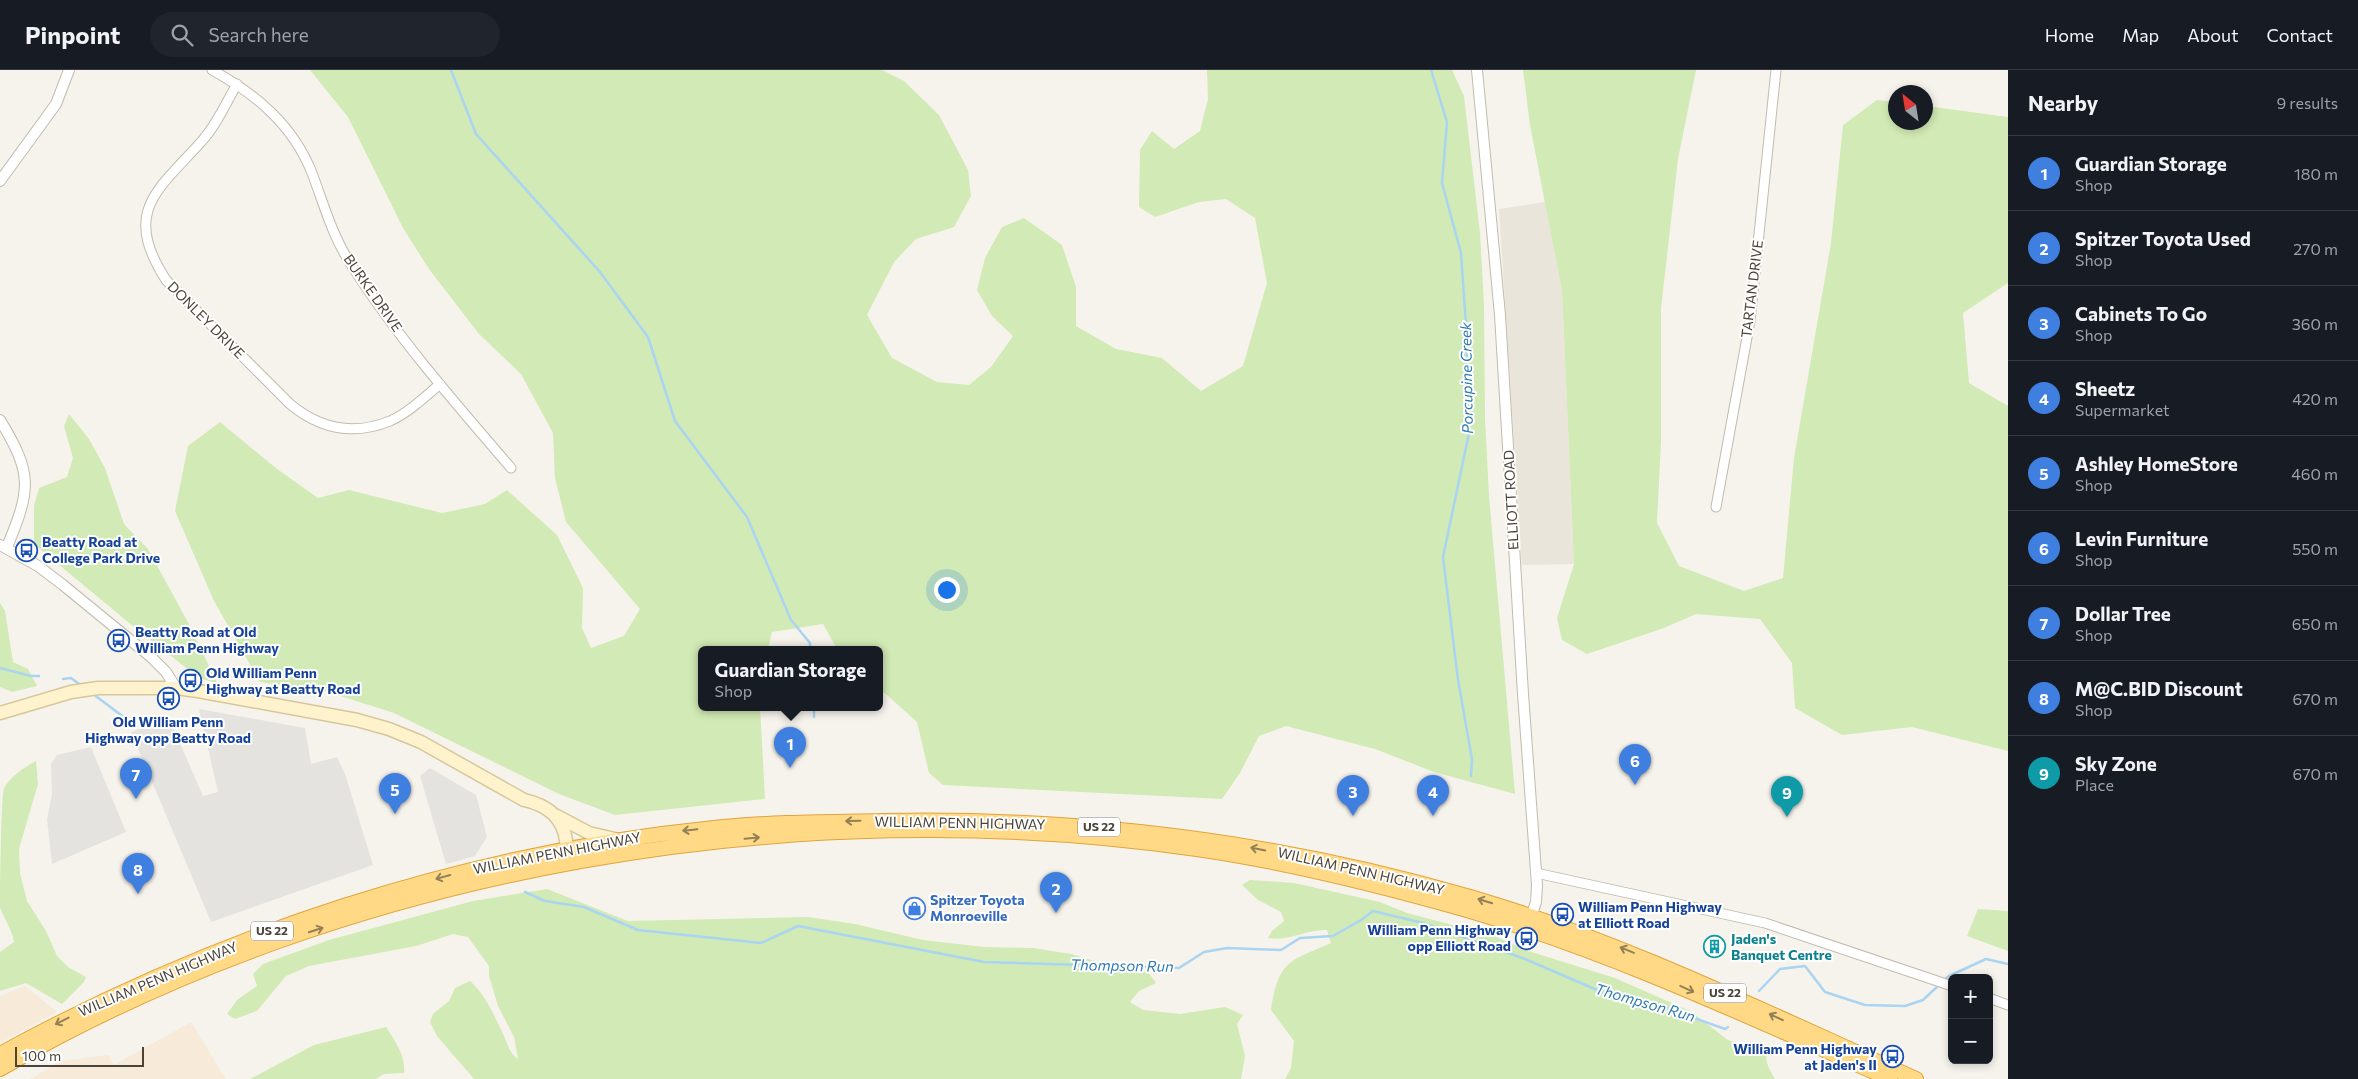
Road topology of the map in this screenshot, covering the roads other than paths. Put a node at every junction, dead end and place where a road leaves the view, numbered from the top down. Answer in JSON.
{"nodes":[{"id":1,"x":70,"y":70,"type":"edge"},
{"id":2,"x":212,"y":70,"type":"edge"},
{"id":3,"x":1477,"y":70,"type":"edge"},
{"id":4,"x":1776,"y":70,"type":"edge"},
{"id":5,"x":238,"y":84,"type":"junction"},
{"id":6,"x":0,"y":181,"type":"edge"},
{"id":7,"x":440,"y":384,"type":"junction"},
{"id":8,"x":0,"y":420,"type":"edge"},
{"id":9,"x":511,"y":468,"type":"dead end"},
{"id":10,"x":1716,"y":507,"type":"dead end"},
{"id":11,"x":4,"y":546,"type":"edge"},
{"id":12,"x":176,"y":688,"type":"junction"},
{"id":13,"x":0,"y":713,"type":"edge"},
{"id":14,"x":524,"y":800,"type":"junction"},
{"id":15,"x":554,"y":814,"type":"junction"},
{"id":16,"x":619,"y":840,"type":"junction"},
{"id":17,"x":563,"y":850,"type":"junction"},
{"id":18,"x":565,"y":864,"type":"junction"},
{"id":19,"x":1536,"y":873,"type":"junction"},
{"id":20,"x":1529,"y":922,"type":"junction"},
{"id":21,"x":1948,"y":984,"type":"edge"},
{"id":22,"x":1993,"y":999,"type":"edge"},
{"id":23,"x":2008,"y":1005,"type":"edge"},
{"id":24,"x":0,"y":1054,"type":"edge"},
{"id":25,"x":0,"y":1068,"type":"edge"},
{"id":26,"x":1890,"y":1079,"type":"edge"},
{"id":27,"x":1916,"y":1079,"type":"edge"}],
"edges":[{"from":1,"to":6,"type":"street"},
{"from":2,"to":5,"type":"street","name":"BURKE DRIVE"},
{"from":3,"to":19,"type":"street","name":"ELLIOTT ROAD"},
{"from":4,"to":10,"type":"street","name":"TARTAN DRIVE"},
{"from":5,"to":7,"type":"street","name":"BURKE DRIVE"},
{"from":5,"to":7,"type":"street","name":"DONLEY DRIVE"},
{"from":7,"to":9,"type":"street","name":"BURKE DRIVE"},
{"from":8,"to":11,"type":"street"},
{"from":11,"to":12,"type":"street"},
{"from":12,"to":13,"type":"main road"},
{"from":12,"to":14,"type":"main road"},
{"from":14,"to":15,"type":"main road"},
{"from":14,"to":17,"type":"main road"},
{"from":15,"to":16,"type":"main road"},
{"from":15,"to":17,"type":"main road"},
{"from":16,"to":17,"type":"highway","name":"WILLIAM PENN HIGHWAY","number":"US 22"},
{"from":20,"to":16,"type":"highway","name":"WILLIAM PENN HIGHWAY","number":"US 22","one_way":true},
{"from":17,"to":18,"type":"main road"},
{"from":17,"to":24,"type":"highway","name":"WILLIAM PENN HIGHWAY","number":"US 22","one_way":true},
{"from":18,"to":20,"type":"highway","name":"WILLIAM PENN HIGHWAY","number":"US 22","one_way":true},
{"from":25,"to":18,"type":"highway","name":"WILLIAM PENN HIGHWAY","number":"US 22","one_way":true},
{"from":19,"to":20,"type":"street","name":"ELLIOTT ROAD"},
{"from":19,"to":21,"type":"street"},
{"from":20,"to":26,"type":"highway","name":"WILLIAM PENN HIGHWAY","number":"US 22","one_way":true},
{"from":27,"to":20,"type":"highway","name":"WILLIAM PENN HIGHWAY","number":"US 22","one_way":true},
{"from":22,"to":23,"type":"street"}]}
